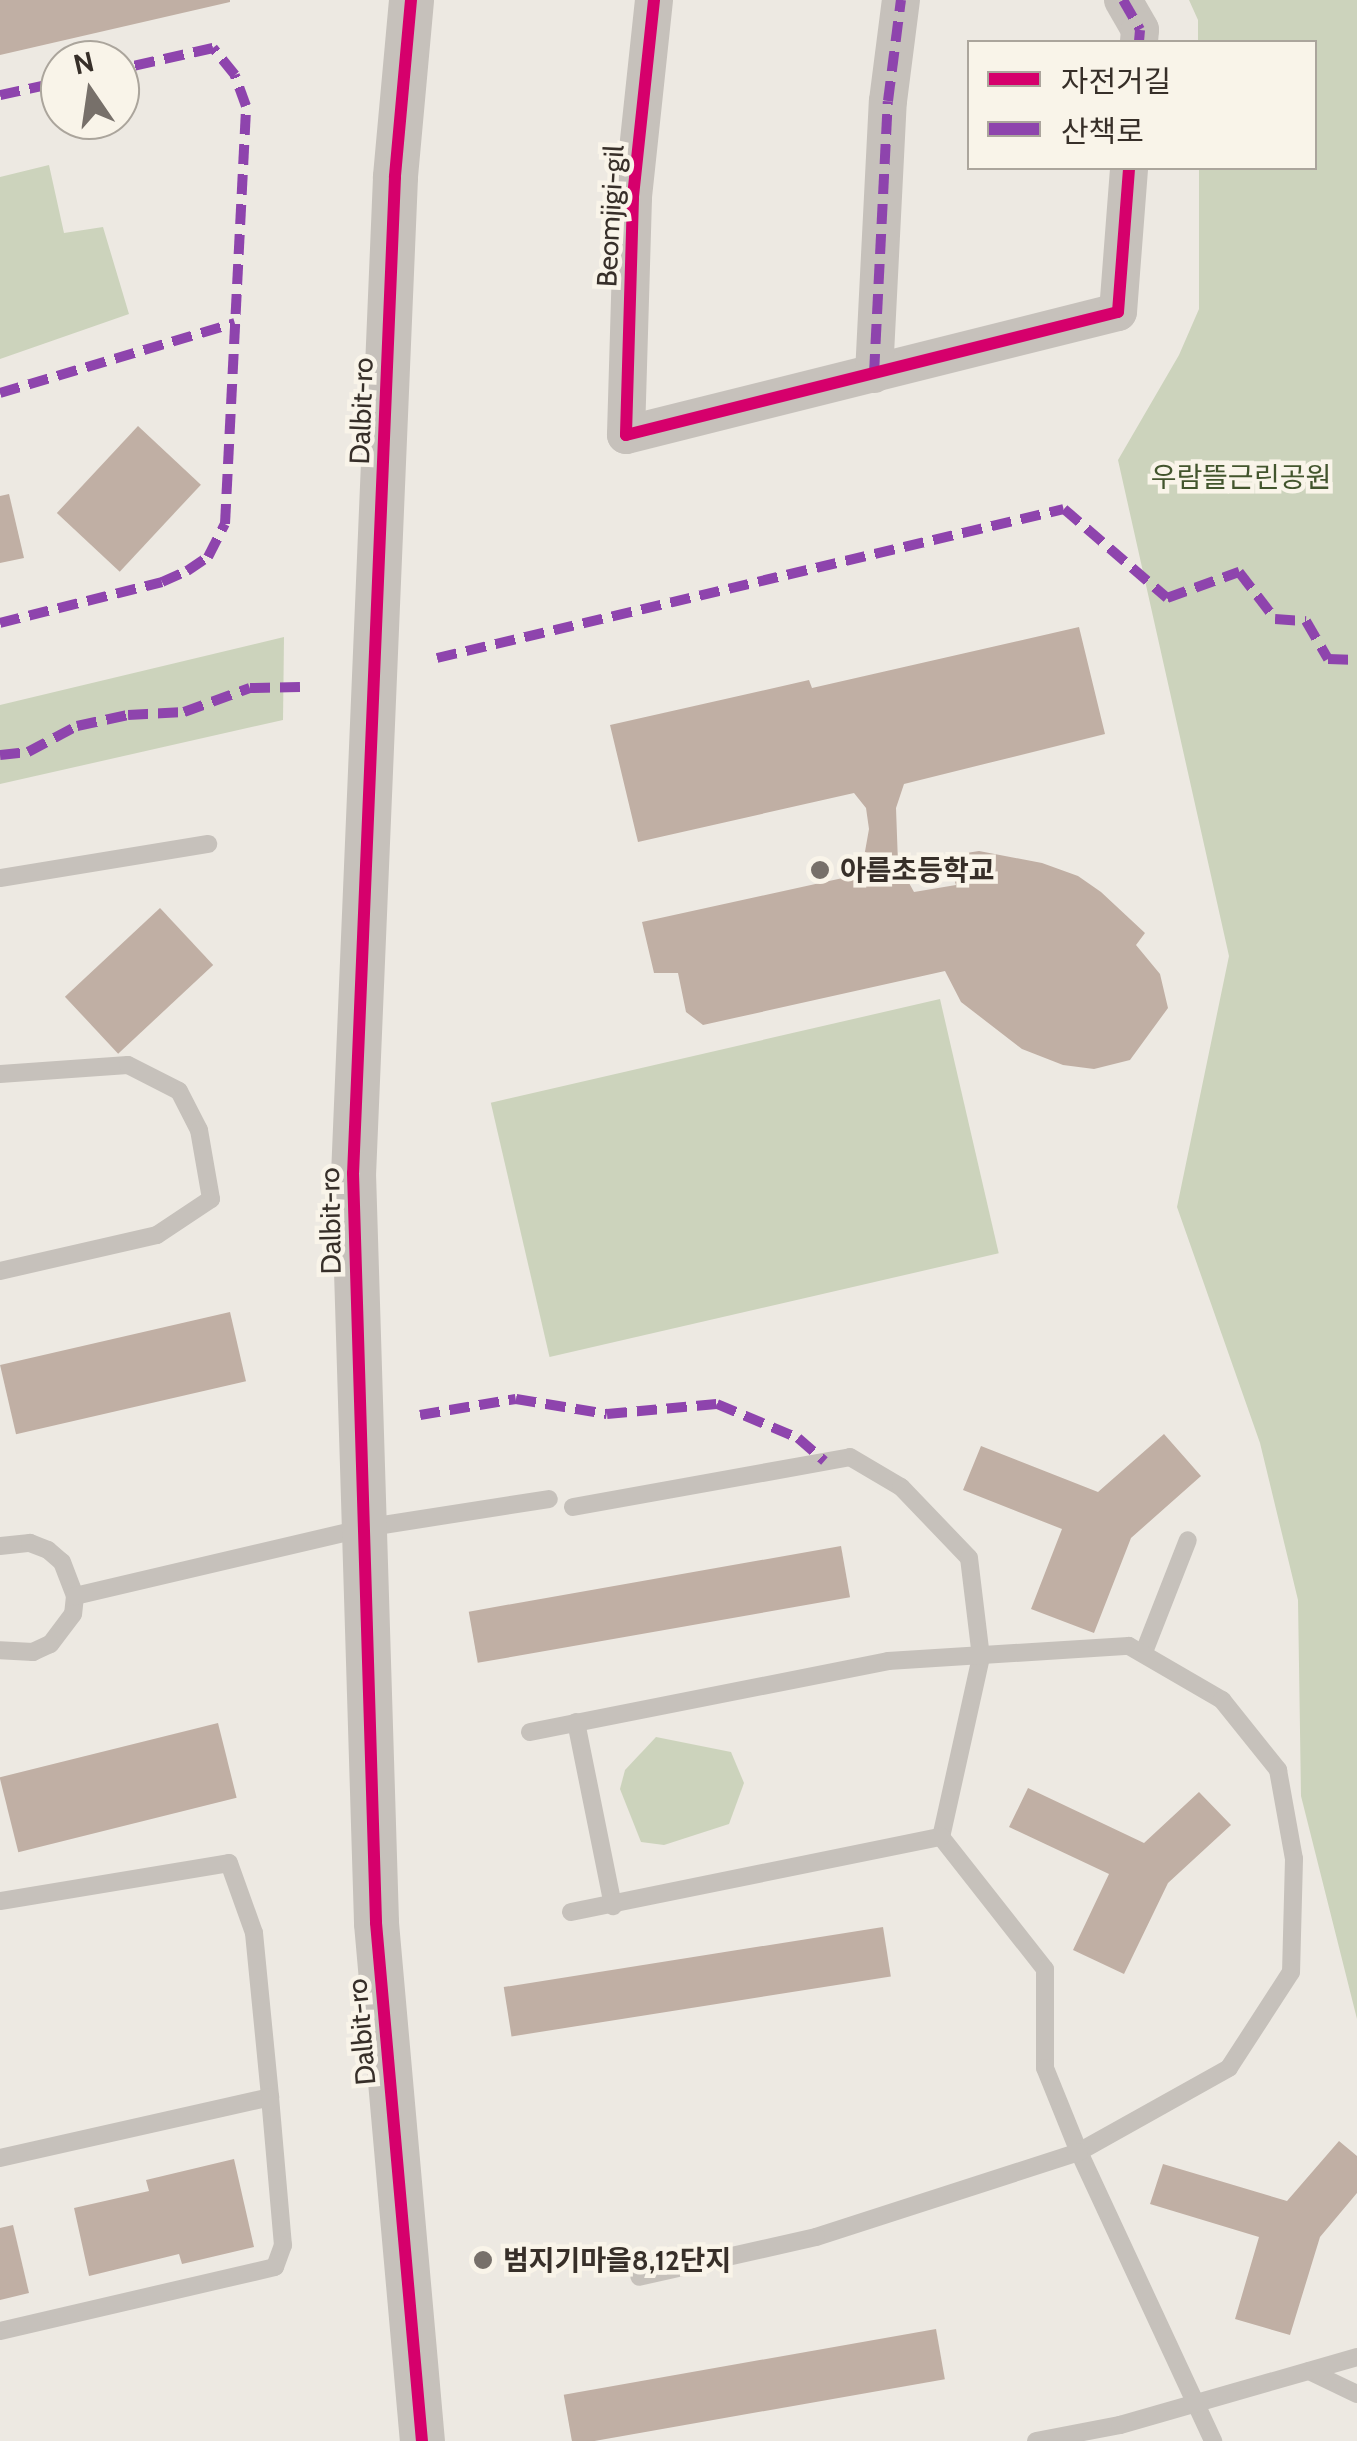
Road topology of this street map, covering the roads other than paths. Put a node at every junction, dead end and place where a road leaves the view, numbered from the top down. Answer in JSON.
{"nodes":[{"id":1,"x":411,"y":0,"type":"edge"},
{"id":2,"x":654,"y":0,"type":"edge"},
{"id":3,"x":902,"y":0,"type":"edge"},
{"id":4,"x":1124,"y":0,"type":"edge"},
{"id":5,"x":1139,"y":40,"type":"edge"},
{"id":6,"x":1129,"y":170,"type":"edge"},
{"id":7,"x":874,"y":374,"type":"junction"},
{"id":8,"x":208,"y":844,"type":"dead end"},
{"id":9,"x":0,"y":878,"type":"edge"},
{"id":10,"x":0,"y":1074,"type":"edge"},
{"id":11,"x":0,"y":1271,"type":"edge"},
{"id":12,"x":549,"y":1500,"type":"dead end"},
{"id":13,"x":573,"y":1507,"type":"dead end"},
{"id":14,"x":364,"y":1528,"type":"junction"},
{"id":15,"x":1188,"y":1540,"type":"dead end"},
{"id":16,"x":0,"y":1546,"type":"edge"},
{"id":17,"x":75,"y":1596,"type":"junction"},
{"id":18,"x":0,"y":1650,"type":"edge"},
{"id":19,"x":1144,"y":1652,"type":"junction"},
{"id":20,"x":981,"y":1657,"type":"junction"},
{"id":21,"x":576,"y":1722,"type":"junction"},
{"id":22,"x":530,"y":1732,"type":"dead end"},
{"id":23,"x":941,"y":1837,"type":"junction"},
{"id":24,"x":0,"y":1901,"type":"edge"},
{"id":25,"x":613,"y":1906,"type":"junction"},
{"id":26,"x":571,"y":1912,"type":"dead end"},
{"id":27,"x":270,"y":2097,"type":"junction"},
{"id":28,"x":1079,"y":2152,"type":"junction"},
{"id":29,"x":0,"y":2158,"type":"edge"},
{"id":30,"x":640,"y":2276,"type":"dead end"},
{"id":31,"x":0,"y":2332,"type":"edge"},
{"id":32,"x":1357,"y":2357,"type":"edge"},
{"id":33,"x":1309,"y":2371,"type":"junction"},
{"id":34,"x":1357,"y":2394,"type":"edge"},
{"id":35,"x":1198,"y":2404,"type":"junction"},
{"id":36,"x":1118,"y":2433,"type":"edge"},
{"id":37,"x":422,"y":2441,"type":"edge"},
{"id":38,"x":1036,"y":2441,"type":"edge"},
{"id":39,"x":1213,"y":2441,"type":"edge"}],
"edges":[{"from":1,"to":14,"type":"street","name":"Dalbit-ro"},
{"from":2,"to":7,"type":"street","name":"Beomjigi-gil"},
{"from":3,"to":7,"type":"street"},
{"from":4,"to":5,"type":"street"},
{"from":6,"to":7,"type":"street"},
{"from":8,"to":9,"type":"lane"},
{"from":10,"to":11,"type":"lane"},
{"from":12,"to":14,"type":"lane"},
{"from":13,"to":20,"type":"lane"},
{"from":14,"to":17,"type":"lane"},
{"from":14,"to":37,"type":"street","name":"Dalbit-ro"},
{"from":15,"to":19,"type":"lane"},
{"from":16,"to":17,"type":"lane"},
{"from":17,"to":18,"type":"lane"},
{"from":19,"to":20,"type":"lane"},
{"from":19,"to":28,"type":"lane"},
{"from":20,"to":21,"type":"lane"},
{"from":20,"to":23,"type":"lane"},
{"from":21,"to":22,"type":"lane"},
{"from":21,"to":25,"type":"lane"},
{"from":23,"to":25,"type":"lane"},
{"from":23,"to":28,"type":"lane"},
{"from":24,"to":27,"type":"lane"},
{"from":25,"to":26,"type":"lane"},
{"from":27,"to":29,"type":"lane"},
{"from":27,"to":31,"type":"lane"},
{"from":28,"to":30,"type":"lane"},
{"from":28,"to":35,"type":"lane"},
{"from":32,"to":33,"type":"lane"},
{"from":33,"to":34,"type":"lane"},
{"from":33,"to":35,"type":"lane"},
{"from":35,"to":36,"type":"lane"},
{"from":35,"to":39,"type":"lane"},
{"from":36,"to":38,"type":"lane"}]}
